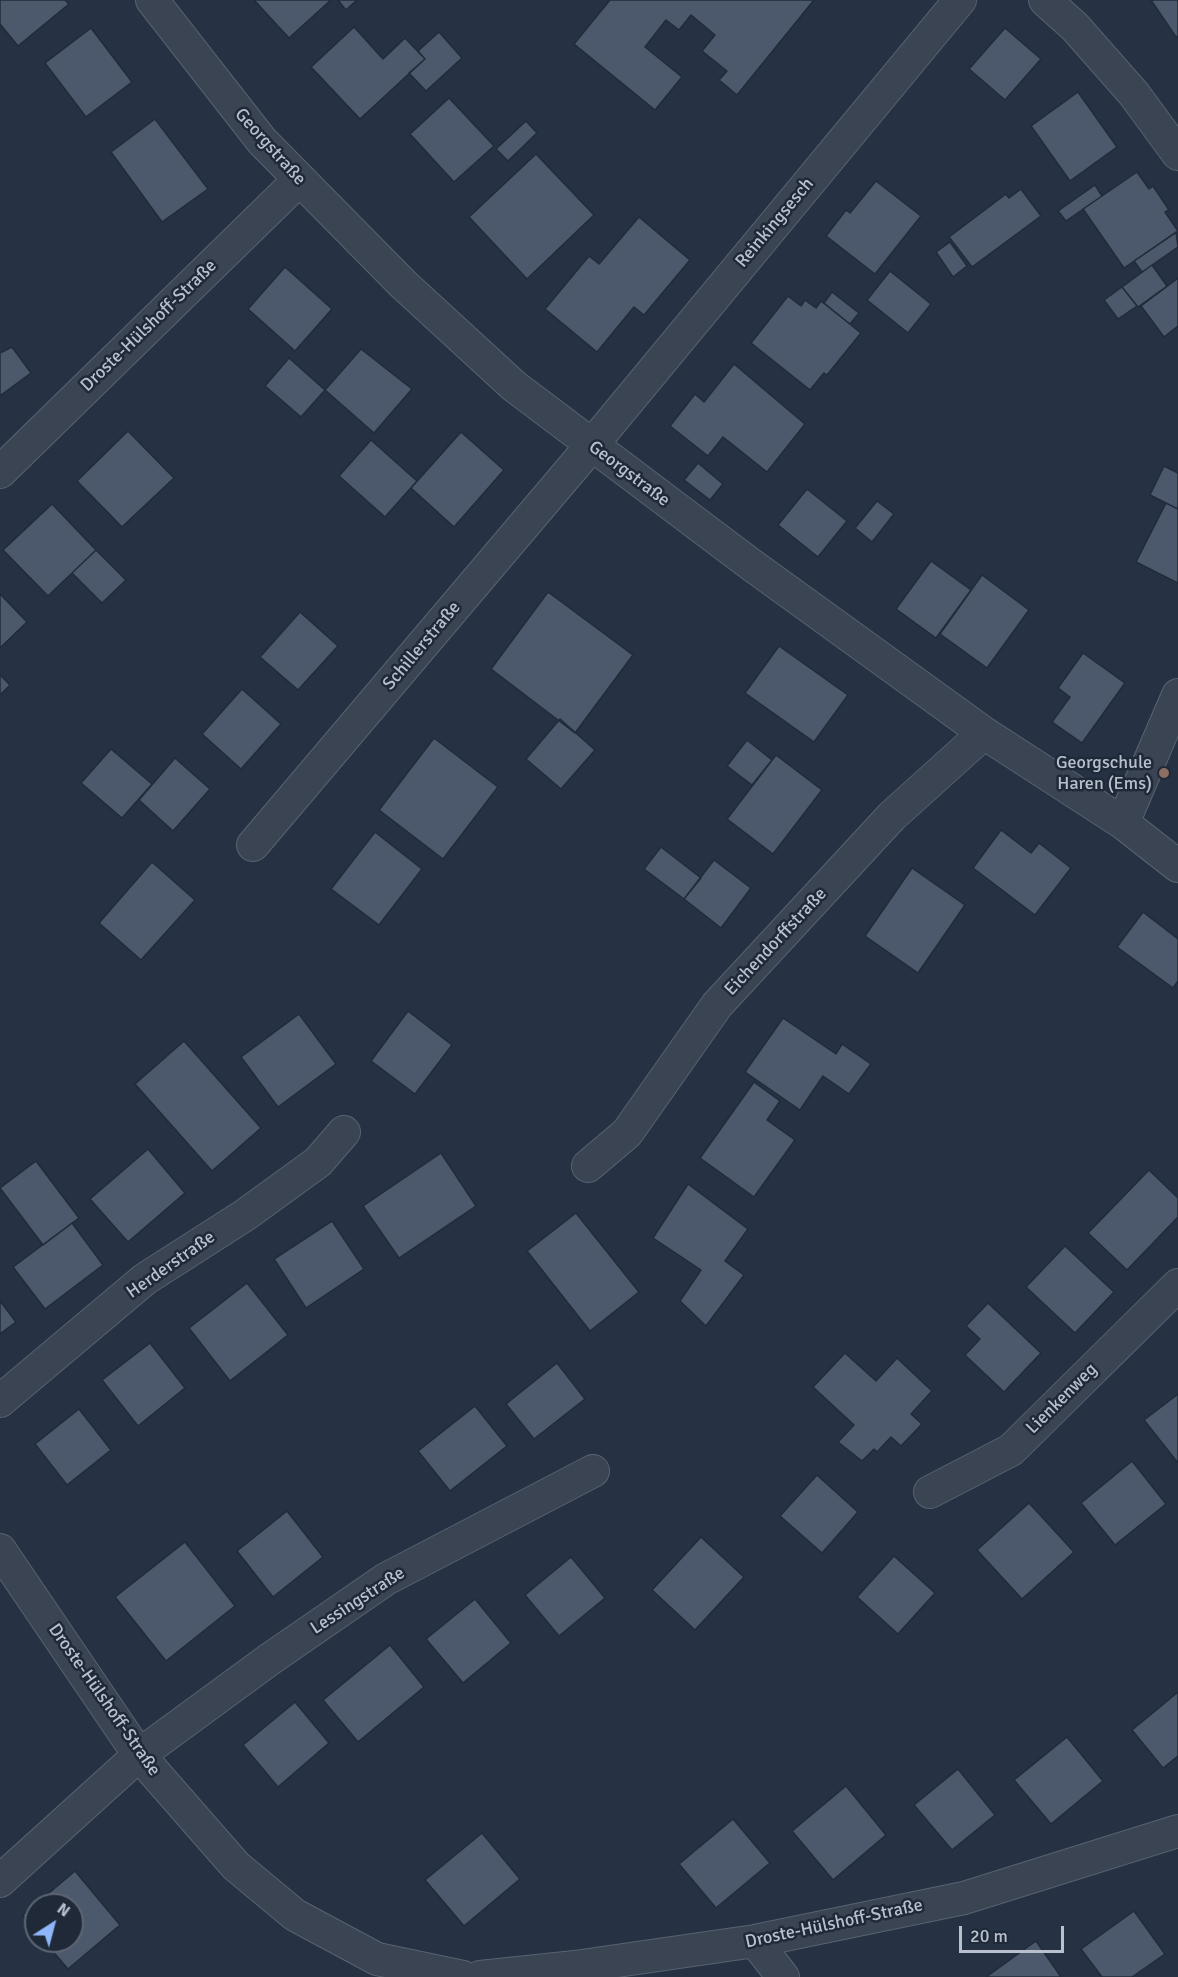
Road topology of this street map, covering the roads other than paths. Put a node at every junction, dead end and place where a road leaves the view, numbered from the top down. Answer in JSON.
{"nodes":[{"id":1,"x":152,"y":0,"type":"edge"},
{"id":2,"x":960,"y":0,"type":"edge"},
{"id":3,"x":1045,"y":0,"type":"edge"},
{"id":4,"x":1178,"y":154,"type":"edge"},
{"id":5,"x":299,"y":180,"type":"junction"},
{"id":6,"x":591,"y":446,"type":"junction"},
{"id":7,"x":0,"y":472,"type":"edge"},
{"id":8,"x":1178,"y":695,"type":"edge"},
{"id":9,"x":984,"y":733,"type":"junction"},
{"id":10,"x":1123,"y":824,"type":"junction"},
{"id":11,"x":253,"y":845,"type":"dead end"},
{"id":12,"x":1178,"y":866,"type":"edge"},
{"id":13,"x":344,"y":1132,"type":"dead end"},
{"id":14,"x":588,"y":1166,"type":"dead end"},
{"id":15,"x":1178,"y":1285,"type":"edge"},
{"id":16,"x":0,"y":1401,"type":"edge"},
{"id":17,"x":593,"y":1472,"type":"dead end"},
{"id":18,"x":930,"y":1492,"type":"dead end"},
{"id":19,"x":0,"y":1550,"type":"edge"},
{"id":20,"x":138,"y":1755,"type":"junction"},
{"id":21,"x":1178,"y":1831,"type":"edge"},
{"id":22,"x":0,"y":1881,"type":"edge"},
{"id":23,"x":755,"y":1941,"type":"junction"},
{"id":24,"x":370,"y":1968,"type":"edge"},
{"id":25,"x":463,"y":1977,"type":"edge"},
{"id":26,"x":480,"y":1977,"type":"edge"},
{"id":27,"x":783,"y":1977,"type":"edge"}],
"edges":[{"from":1,"to":5,"type":"street","name":"Georgstraße"},
{"from":2,"to":6,"type":"street","name":"Reinkingsesch"},
{"from":3,"to":4,"type":"street"},
{"from":5,"to":6,"type":"street","name":"Georgstraße"},
{"from":5,"to":7,"type":"street","name":"Droste-Hülshoff-Straße"},
{"from":6,"to":9,"type":"street","name":"Georgstraße"},
{"from":6,"to":11,"type":"street","name":"Schillerstraße"},
{"from":8,"to":10,"type":"street"},
{"from":9,"to":10,"type":"street","name":"Georgstraße"},
{"from":9,"to":14,"type":"street","name":"Eichendorffstraße"},
{"from":10,"to":12,"type":"street","name":"Georgstraße"},
{"from":13,"to":16,"type":"street","name":"Herderstraße"},
{"from":15,"to":18,"type":"street","name":"Lienkenweg"},
{"from":17,"to":20,"type":"street","name":"Lessingstraße"},
{"from":19,"to":20,"type":"street","name":"Droste-Hülshoff-Straße"},
{"from":20,"to":22,"type":"street","name":"Lessingstraße"},
{"from":20,"to":24,"type":"street","name":"Droste-Hülshoff-Straße"},
{"from":21,"to":23,"type":"street","name":"Droste-Hülshoff-Straße"},
{"from":23,"to":26,"type":"street","name":"Droste-Hülshoff-Straße"},
{"from":23,"to":27,"type":"street"},
{"from":24,"to":25,"type":"street","name":"Droste-Hülshoff-Straße"}]}
